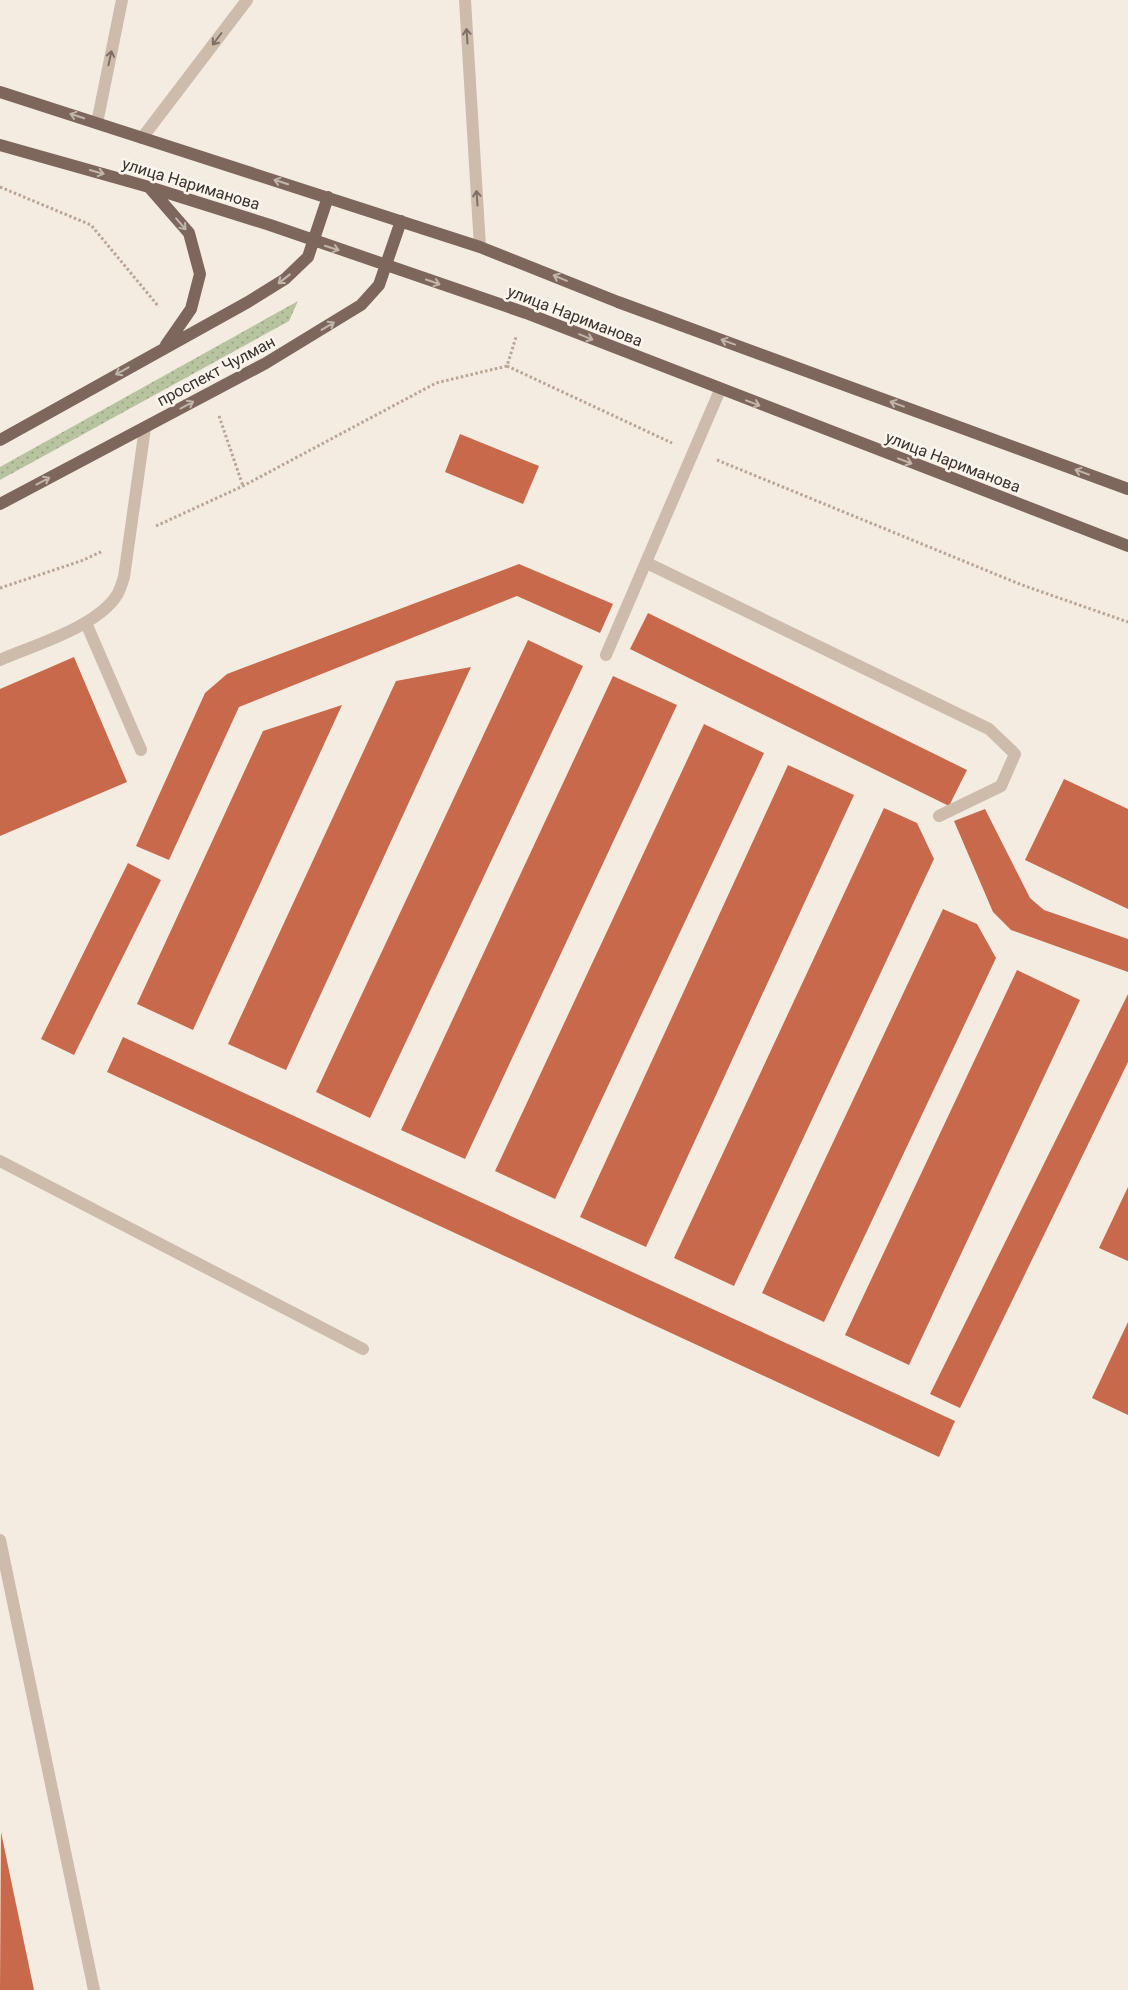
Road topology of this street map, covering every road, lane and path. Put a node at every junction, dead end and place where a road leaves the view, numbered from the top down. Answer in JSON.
{"nodes":[{"id":1,"x":122,"y":0,"type":"edge"},
{"id":2,"x":247,"y":0,"type":"edge"},
{"id":3,"x":465,"y":0,"type":"edge"},
{"id":4,"x":0,"y":92,"type":"edge"},
{"id":5,"x":97,"y":123,"type":"junction"},
{"id":6,"x":142,"y":138,"type":"junction"},
{"id":7,"x":0,"y":145,"type":"edge"},
{"id":8,"x":0,"y":187,"type":"edge"},
{"id":9,"x":149,"y":187,"type":"junction"},
{"id":10,"x":328,"y":198,"type":"junction"},
{"id":11,"x":401,"y":221,"type":"junction"},
{"id":12,"x":313,"y":242,"type":"junction"},
{"id":13,"x":480,"y":247,"type":"junction"},
{"id":14,"x":387,"y":266,"type":"junction"},
{"id":15,"x":159,"y":307,"type":"dead end"},
{"id":16,"x":516,"y":337,"type":"dead end"},
{"id":17,"x":165,"y":347,"type":"junction"},
{"id":18,"x":507,"y":366,"type":"junction"},
{"id":19,"x":720,"y":390,"type":"junction"},
{"id":20,"x":219,"y":416,"type":"dead end"},
{"id":21,"x":145,"y":428,"type":"junction"},
{"id":22,"x":0,"y":440,"type":"edge"},
{"id":23,"x":693,"y":453,"type":"junction"},
{"id":24,"x":243,"y":486,"type":"junction"},
{"id":25,"x":1128,"y":489,"type":"edge"},
{"id":26,"x":0,"y":504,"type":"edge"},
{"id":27,"x":129,"y":539,"type":"junction"},
{"id":28,"x":1128,"y":546,"type":"edge"},
{"id":29,"x":647,"y":563,"type":"junction"},
{"id":30,"x":0,"y":588,"type":"edge"},
{"id":31,"x":1128,"y":622,"type":"edge"},
{"id":32,"x":86,"y":623,"type":"junction"},
{"id":33,"x":606,"y":655,"type":"dead end"},
{"id":34,"x":0,"y":660,"type":"edge"},
{"id":35,"x":141,"y":750,"type":"dead end"},
{"id":36,"x":939,"y":816,"type":"dead end"},
{"id":37,"x":0,"y":1161,"type":"edge"},
{"id":38,"x":363,"y":1349,"type":"dead end"},
{"id":39,"x":0,"y":1540,"type":"edge"},
{"id":40,"x":94,"y":1990,"type":"edge"}],
"edges":[{"from":5,"to":1,"type":"lane","one_way":true},
{"from":2,"to":6,"type":"lane","one_way":true},
{"from":13,"to":3,"type":"lane","one_way":true},
{"from":5,"to":4,"type":"main road","name":"улица Нариманова","one_way":true},
{"from":5,"to":6,"type":"main road","name":"улица Нариманова"},
{"from":10,"to":6,"type":"main road","name":"улица Нариманова","one_way":true},
{"from":7,"to":9,"type":"main road","name":"улица Нариманова","one_way":true},
{"from":8,"to":15,"type":"path"},
{"from":9,"to":12,"type":"main road","name":"улица Нариманова"},
{"from":9,"to":17,"type":"main road","one_way":true},
{"from":10,"to":11,"type":"main road","name":"улица Нариманова"},
{"from":10,"to":12,"type":"main road"},
{"from":11,"to":13,"type":"main road","name":"улица Нариманова"},
{"from":11,"to":14,"type":"main road","name":"проспект Чулман"},
{"from":12,"to":14,"type":"main road","name":"улица Нариманова","one_way":true},
{"from":12,"to":17,"type":"main road","one_way":true},
{"from":25,"to":13,"type":"main road","name":"улица Нариманова","one_way":true},
{"from":14,"to":19,"type":"main road","name":"улица Нариманова","one_way":true},
{"from":21,"to":14,"type":"main road","name":"проспект Чулман","one_way":true},
{"from":16,"to":18,"type":"path"},
{"from":17,"to":22,"type":"main road","one_way":true},
{"from":18,"to":23,"type":"path"},
{"from":18,"to":24,"type":"path"},
{"from":19,"to":23,"type":"lane"},
{"from":19,"to":28,"type":"main road","name":"улица Нариманова","one_way":true},
{"from":20,"to":24,"type":"path"},
{"from":26,"to":21,"type":"main road","name":"проспект Чулман","one_way":true},
{"from":21,"to":27,"type":"lane"},
{"from":23,"to":29,"type":"lane"},
{"from":23,"to":31,"type":"path"},
{"from":24,"to":27,"type":"path"},
{"from":27,"to":30,"type":"path"},
{"from":27,"to":32,"type":"lane"},
{"from":29,"to":33,"type":"lane"},
{"from":29,"to":36,"type":"lane"},
{"from":32,"to":34,"type":"lane"},
{"from":32,"to":35,"type":"lane"},
{"from":37,"to":38,"type":"lane"},
{"from":39,"to":40,"type":"lane"}]}
